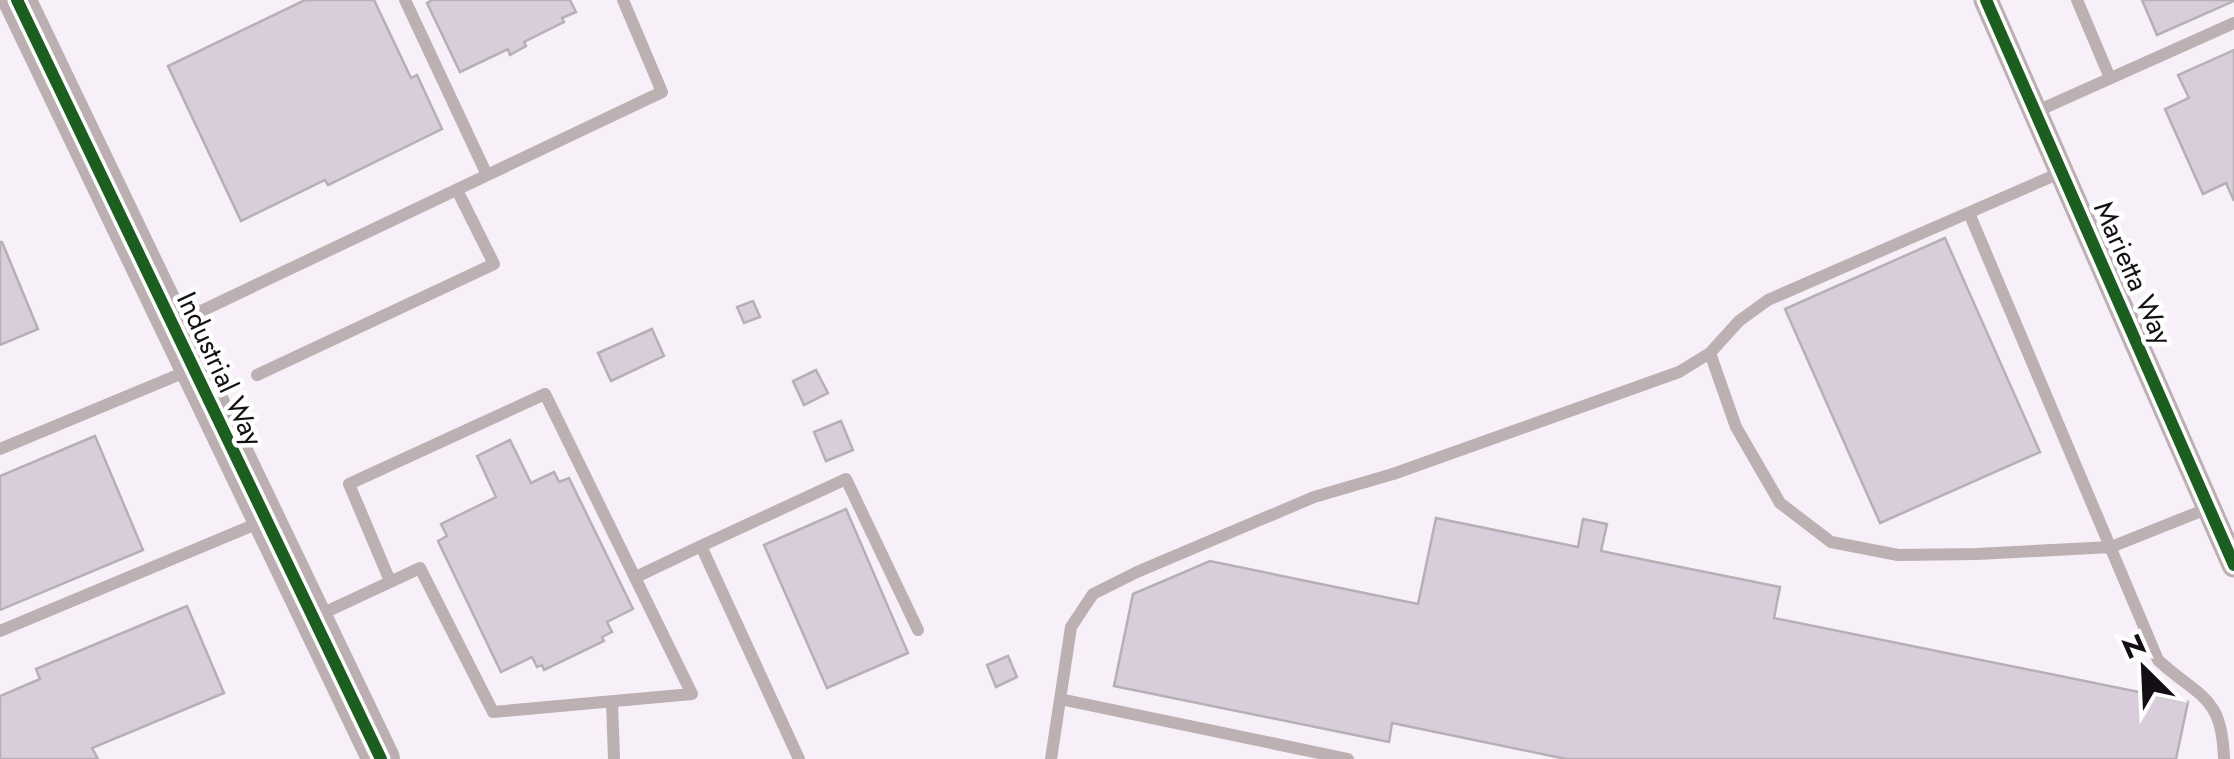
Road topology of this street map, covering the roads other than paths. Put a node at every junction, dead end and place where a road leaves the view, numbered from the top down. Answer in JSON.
{"nodes":[{"id":1,"x":16,"y":0,"type":"edge"},
{"id":2,"x":405,"y":0,"type":"edge"},
{"id":3,"x":623,"y":0,"type":"edge"},
{"id":4,"x":1986,"y":0,"type":"edge"},
{"id":5,"x":2077,"y":0,"type":"edge"},
{"id":6,"x":2234,"y":23,"type":"edge"},
{"id":7,"x":2110,"y":78,"type":"junction"},
{"id":8,"x":2035,"y":112,"type":"junction"},
{"id":9,"x":2062,"y":172,"type":"junction"},
{"id":10,"x":487,"y":176,"type":"junction"},
{"id":11,"x":458,"y":190,"type":"junction"},
{"id":12,"x":1969,"y":213,"type":"junction"},
{"id":13,"x":172,"y":326,"type":"junction"},
{"id":14,"x":1710,"y":353,"type":"junction"},
{"id":15,"x":192,"y":369,"type":"junction"},
{"id":16,"x":257,"y":376,"type":"dead end"},
{"id":17,"x":0,"y":450,"type":"edge"},
{"id":18,"x":2209,"y":508,"type":"junction"},
{"id":19,"x":265,"y":520,"type":"junction"},
{"id":20,"x":701,"y":546,"type":"junction"},
{"id":21,"x":2110,"y":548,"type":"junction"},
{"id":22,"x":2234,"y":565,"type":"edge"},
{"id":23,"x":636,"y":577,"type":"junction"},
{"id":24,"x":390,"y":582,"type":"junction"},
{"id":25,"x":312,"y":618,"type":"junction"},
{"id":26,"x":0,"y":630,"type":"edge"},
{"id":27,"x":918,"y":630,"type":"dead end"},
{"id":28,"x":1060,"y":699,"type":"junction"},
{"id":29,"x":612,"y":702,"type":"junction"},
{"id":30,"x":2227,"y":751,"type":"edge"},
{"id":31,"x":381,"y":759,"type":"edge"},
{"id":32,"x":614,"y":759,"type":"edge"},
{"id":33,"x":799,"y":759,"type":"edge"},
{"id":34,"x":1051,"y":759,"type":"edge"},
{"id":35,"x":1348,"y":759,"type":"edge"}],
"edges":[{"from":1,"to":13,"type":"street","name":"Industrial Way"},
{"from":2,"to":10,"type":"lane"},
{"from":3,"to":10,"type":"lane"},
{"from":4,"to":8,"type":"street","name":"Marietta Way"},
{"from":5,"to":7,"type":"lane"},
{"from":6,"to":7,"type":"lane"},
{"from":7,"to":8,"type":"lane"},
{"from":8,"to":9,"type":"street","name":"Marietta Way"},
{"from":9,"to":12,"type":"lane"},
{"from":9,"to":18,"type":"street","name":"Marietta Way"},
{"from":10,"to":11,"type":"lane"},
{"from":11,"to":13,"type":"lane"},
{"from":11,"to":16,"type":"lane"},
{"from":12,"to":14,"type":"lane"},
{"from":12,"to":21,"type":"lane"},
{"from":13,"to":15,"type":"street","name":"Industrial Way"},
{"from":14,"to":21,"type":"lane"},
{"from":14,"to":28,"type":"lane"},
{"from":15,"to":17,"type":"lane"},
{"from":15,"to":19,"type":"street","name":"Industrial Way"},
{"from":18,"to":21,"type":"lane"},
{"from":18,"to":22,"type":"street","name":"Marietta Way"},
{"from":19,"to":25,"type":"street","name":"Industrial Way"},
{"from":19,"to":26,"type":"lane"},
{"from":20,"to":23,"type":"lane"},
{"from":20,"to":27,"type":"lane"},
{"from":20,"to":33,"type":"lane"},
{"from":21,"to":30,"type":"lane"},
{"from":23,"to":24,"type":"lane"},
{"from":23,"to":29,"type":"lane"},
{"from":24,"to":25,"type":"lane"},
{"from":24,"to":29,"type":"lane"},
{"from":25,"to":31,"type":"street","name":"Industrial Way"},
{"from":28,"to":34,"type":"lane"},
{"from":28,"to":35,"type":"lane"},
{"from":29,"to":32,"type":"lane"}]}
